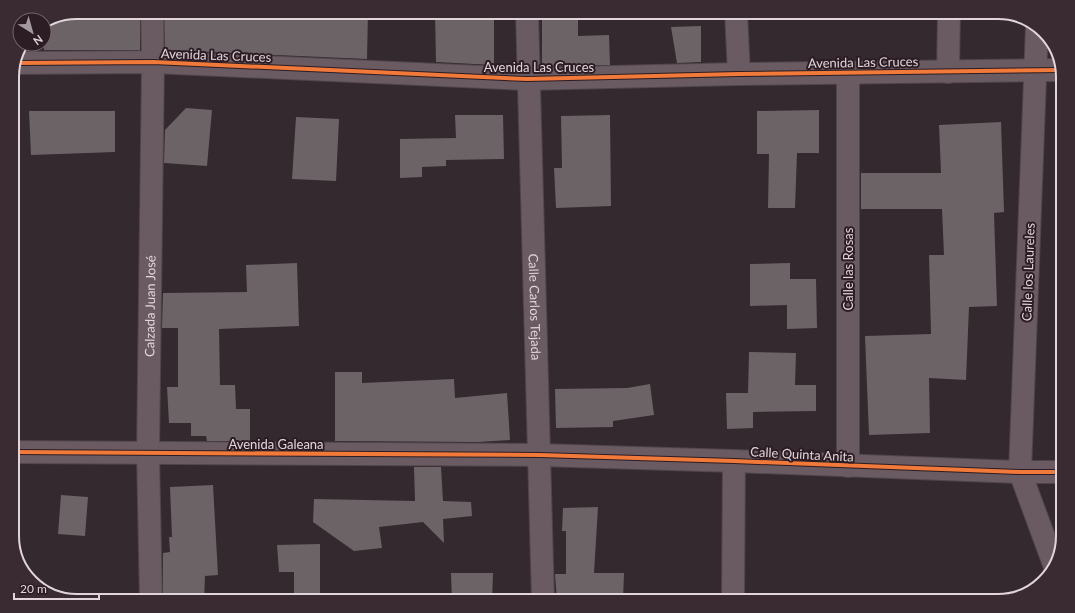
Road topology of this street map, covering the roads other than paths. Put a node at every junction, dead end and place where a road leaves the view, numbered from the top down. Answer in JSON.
{"nodes":[{"id":1,"x":152,"y":19,"type":"edge"},
{"id":2,"x":527,"y":19,"type":"edge"},
{"id":3,"x":736,"y":19,"type":"edge"},
{"id":4,"x":949,"y":19,"type":"edge"},
{"id":5,"x":1037,"y":34,"type":"edge"},
{"id":6,"x":153,"y":62,"type":"junction"},
{"id":7,"x":21,"y":63,"type":"edge"},
{"id":8,"x":1056,"y":70,"type":"edge"},
{"id":9,"x":1036,"y":71,"type":"junction"},
{"id":10,"x":948,"y":72,"type":"junction"},
{"id":11,"x":848,"y":73,"type":"junction"},
{"id":12,"x":739,"y":74,"type":"junction"},
{"id":13,"x":528,"y":79,"type":"junction"},
{"id":14,"x":19,"y":452,"type":"edge"},
{"id":15,"x":148,"y":453,"type":"junction"},
{"id":16,"x":540,"y":455,"type":"junction"},
{"id":17,"x":734,"y":460,"type":"junction"},
{"id":18,"x":848,"y":466,"type":"junction"},
{"id":19,"x":1020,"y":472,"type":"junction"},
{"id":20,"x":1056,"y":472,"type":"edge"},
{"id":21,"x":1052,"y":559,"type":"edge"},
{"id":22,"x":151,"y":594,"type":"edge"},
{"id":23,"x":543,"y":594,"type":"edge"},
{"id":24,"x":733,"y":594,"type":"edge"}],
"edges":[{"from":1,"to":6,"type":"street","name":"Calzada Juan José"},
{"from":2,"to":13,"type":"street","name":"Calle Carlos Tejada"},
{"from":3,"to":12,"type":"street"},
{"from":4,"to":10,"type":"street"},
{"from":5,"to":9,"type":"street","name":"Calle los Laureles"},
{"from":6,"to":7,"type":"street","name":"Avenida Las Cruces"},
{"from":6,"to":13,"type":"street","name":"Avenida Las Cruces"},
{"from":6,"to":15,"type":"street","name":"Calzada Juan José"},
{"from":8,"to":9,"type":"street","name":"Avenida Las Cruces"},
{"from":9,"to":10,"type":"street","name":"Avenida Las Cruces"},
{"from":9,"to":19,"type":"street","name":"Calle los Laureles"},
{"from":10,"to":11,"type":"street","name":"Avenida Las Cruces"},
{"from":11,"to":12,"type":"street","name":"Avenida Las Cruces"},
{"from":11,"to":18,"type":"street","name":"Calle las Rosas"},
{"from":12,"to":13,"type":"street","name":"Avenida Las Cruces"},
{"from":13,"to":16,"type":"street","name":"Calle Carlos Tejada"},
{"from":14,"to":15,"type":"street","name":"Avenida Galeana"},
{"from":15,"to":16,"type":"street","name":"Avenida Galeana"},
{"from":15,"to":22,"type":"street","name":"Calzada Juan José"},
{"from":16,"to":17,"type":"street","name":"Calle Quinta Anita"},
{"from":16,"to":23,"type":"street","name":"Calle Carlos Tejada"},
{"from":17,"to":18,"type":"street","name":"Calle Quinta Anita"},
{"from":17,"to":24,"type":"street"},
{"from":18,"to":19,"type":"street","name":"Calle Quinta Anita"},
{"from":19,"to":20,"type":"street","name":"Calle Quinta Anita"},
{"from":19,"to":21,"type":"street"}]}
